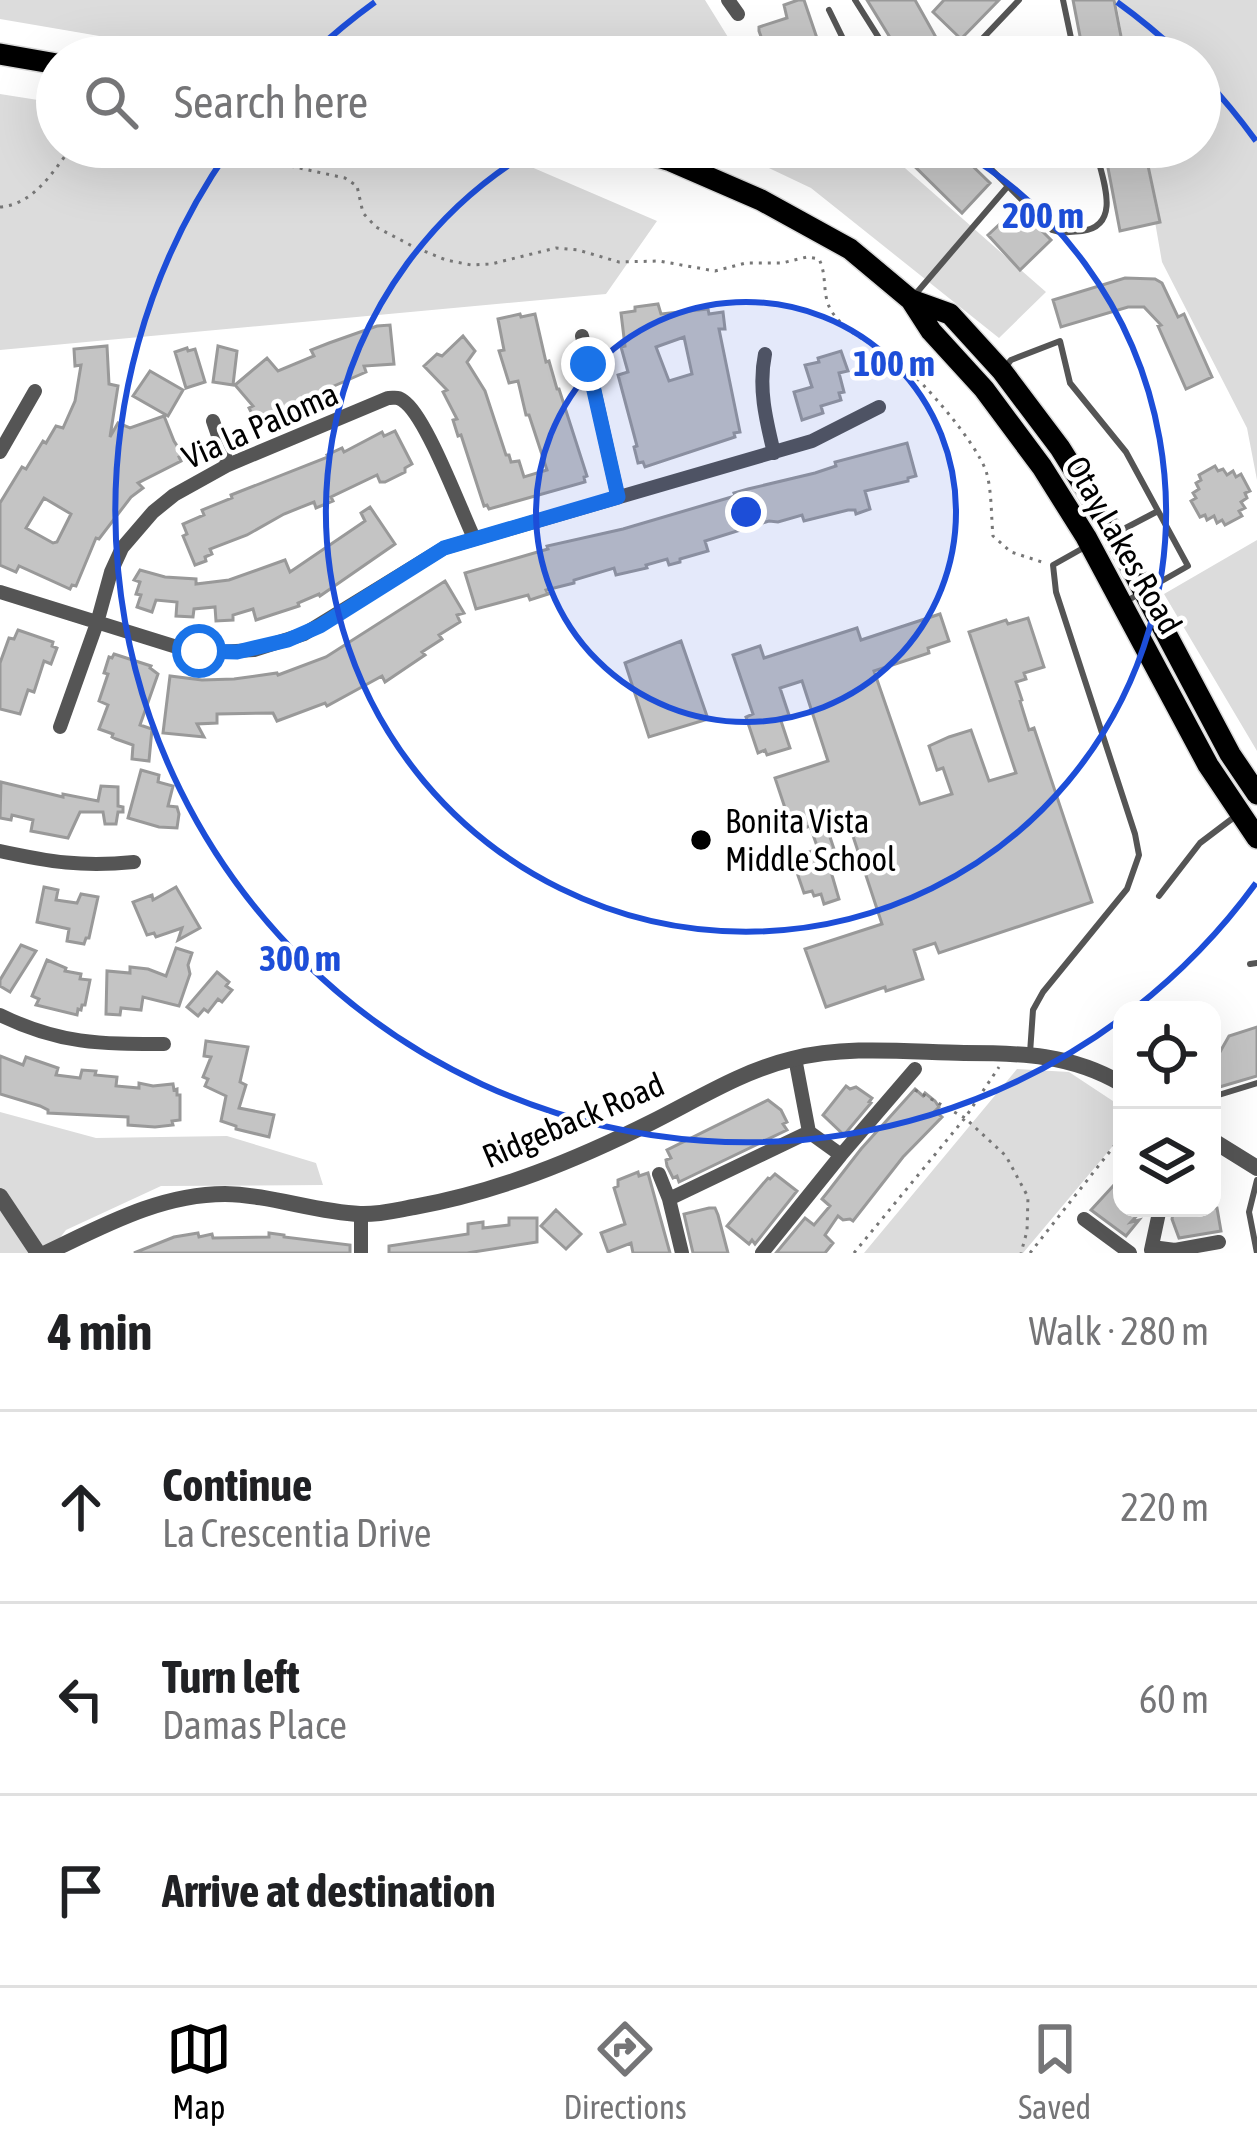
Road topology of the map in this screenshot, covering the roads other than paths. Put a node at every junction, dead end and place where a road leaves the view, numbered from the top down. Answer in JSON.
{"nodes":[{"id":1,"x":728,"y":0,"type":"edge"},
{"id":2,"x":854,"y":0,"type":"edge"},
{"id":3,"x":1019,"y":0,"type":"edge"},
{"id":4,"x":1063,"y":0,"type":"edge"},
{"id":5,"x":829,"y":10,"type":"dead end"},
{"id":6,"x":737,"y":14,"type":"dead end"},
{"id":7,"x":842,"y":36,"type":"edge"},
{"id":8,"x":877,"y":36,"type":"edge"},
{"id":9,"x":984,"y":36,"type":"edge"},
{"id":10,"x":1071,"y":36,"type":"edge"},
{"id":11,"x":0,"y":54,"type":"edge"},
{"id":12,"x":36,"y":60,"type":"edge"},
{"id":13,"x":687,"y":168,"type":"edge"},
{"id":14,"x":991,"y":168,"type":"edge"},
{"id":15,"x":1099,"y":168,"type":"edge"},
{"id":16,"x":1009,"y":186,"type":"junction"},
{"id":17,"x":911,"y":300,"type":"junction"},
{"id":18,"x":582,"y":336,"type":"dead end"},
{"id":19,"x":765,"y":354,"type":"dead end"},
{"id":20,"x":1002,"y":371,"type":"junction"},
{"id":21,"x":35,"y":391,"type":"dead end"},
{"id":22,"x":880,"y":406,"type":"dead end"},
{"id":23,"x":213,"y":421,"type":"dead end"},
{"id":24,"x":0,"y":452,"type":"edge"},
{"id":25,"x":774,"y":453,"type":"junction"},
{"id":26,"x":228,"y":464,"type":"junction"},
{"id":27,"x":618,"y":497,"type":"junction"},
{"id":28,"x":1157,"y":511,"type":"junction"},
{"id":29,"x":1113,"y":535,"type":"junction"},
{"id":30,"x":475,"y":538,"type":"junction"},
{"id":31,"x":1090,"y":544,"type":"junction"},
{"id":32,"x":1143,"y":590,"type":"junction"},
{"id":33,"x":0,"y":592,"type":"edge"},
{"id":34,"x":1122,"y":604,"type":"junction"},
{"id":35,"x":98,"y":623,"type":"junction"},
{"id":36,"x":60,"y":727,"type":"dead end"},
{"id":37,"x":1257,"y":794,"type":"edge"},
{"id":38,"x":1240,"y":813,"type":"junction"},
{"id":39,"x":1257,"y":838,"type":"edge"},
{"id":40,"x":0,"y":851,"type":"edge"},
{"id":41,"x":134,"y":862,"type":"dead end"},
{"id":42,"x":1159,"y":896,"type":"dead end"},
{"id":43,"x":0,"y":1015,"type":"edge"},
{"id":44,"x":164,"y":1044,"type":"dead end"},
{"id":45,"x":1030,"y":1053,"type":"junction"},
{"id":46,"x":796,"y":1058,"type":"junction"},
{"id":47,"x":915,"y":1069,"type":"dead end"},
{"id":48,"x":1113,"y":1078,"type":"edge"},
{"id":49,"x":1257,"y":1083,"type":"edge"},
{"id":50,"x":1221,"y":1094,"type":"edge"},
{"id":51,"x":809,"y":1132,"type":"junction"},
{"id":52,"x":1221,"y":1146,"type":"edge"},
{"id":53,"x":841,"y":1155,"type":"junction"},
{"id":54,"x":1257,"y":1168,"type":"edge"},
{"id":55,"x":658,"y":1174,"type":"dead end"},
{"id":56,"x":1257,"y":1180,"type":"edge"},
{"id":57,"x":0,"y":1196,"type":"edge"},
{"id":58,"x":669,"y":1199,"type":"junction"},
{"id":59,"x":361,"y":1214,"type":"junction"},
{"id":60,"x":1158,"y":1217,"type":"edge"},
{"id":61,"x":1084,"y":1219,"type":"dead end"},
{"id":62,"x":1219,"y":1242,"type":"dead end"},
{"id":63,"x":1150,"y":1250,"type":"edge"},
{"id":64,"x":42,"y":1253,"type":"edge"},
{"id":65,"x":361,"y":1253,"type":"edge"},
{"id":66,"x":682,"y":1253,"type":"edge"},
{"id":67,"x":762,"y":1253,"type":"edge"},
{"id":68,"x":1130,"y":1253,"type":"edge"},
{"id":69,"x":1257,"y":1253,"type":"edge"}],
"edges":[{"from":1,"to":6,"type":"street"},
{"from":2,"to":8,"type":"lane"},
{"from":3,"to":9,"type":"lane"},
{"from":4,"to":10,"type":"lane"},
{"from":5,"to":7,"type":"lane"},
{"from":11,"to":12,"type":"main road"},
{"from":13,"to":17,"type":"main road","name":"Otay Lakes Road"},
{"from":14,"to":16,"type":"lane"},
{"from":15,"to":16,"type":"lane"},
{"from":16,"to":17,"type":"lane"},
{"from":17,"to":20,"type":"main road","name":"Otay Lakes Road"},
{"from":17,"to":31,"type":"main road","name":"Otay Lakes Road"},
{"from":18,"to":27,"type":"street"},
{"from":19,"to":25,"type":"street"},
{"from":20,"to":28,"type":"lane"},
{"from":20,"to":29,"type":"main road","name":"Otay Lakes Road"},
{"from":21,"to":24,"type":"street"},
{"from":22,"to":25,"type":"street"},
{"from":23,"to":26,"type":"street"},
{"from":25,"to":27,"type":"street"},
{"from":26,"to":30,"type":"street","name":"Via la Paloma"},
{"from":26,"to":35,"type":"street","name":"Via la Paloma"},
{"from":27,"to":30,"type":"street"},
{"from":28,"to":29,"type":"lane"},
{"from":28,"to":32,"type":"lane"},
{"from":29,"to":31,"type":"lane"},
{"from":29,"to":32,"type":"main road","name":"Otay Lakes Road"},
{"from":30,"to":35,"type":"street"},
{"from":31,"to":34,"type":"main road","name":"Otay Lakes Road"},
{"from":31,"to":45,"type":"lane"},
{"from":32,"to":34,"type":"lane"},
{"from":32,"to":37,"type":"main road","name":"Otay Lakes Road"},
{"from":33,"to":35,"type":"street"},
{"from":34,"to":38,"type":"main road","name":"Otay Lakes Road"},
{"from":35,"to":36,"type":"street","name":"Via la Paloma"},
{"from":38,"to":39,"type":"main road","name":"Otay Lakes Road"},
{"from":38,"to":42,"type":"lane"},
{"from":40,"to":41,"type":"street"},
{"from":43,"to":44,"type":"street"},
{"from":45,"to":46,"type":"street","name":"Ridgeback Road"},
{"from":45,"to":48,"type":"street","name":"Ridgeback Road"},
{"from":46,"to":51,"type":"street"},
{"from":46,"to":59,"type":"street","name":"Ridgeback Road"},
{"from":47,"to":53,"type":"street"},
{"from":49,"to":50,"type":"lane"},
{"from":51,"to":53,"type":"street"},
{"from":51,"to":58,"type":"street"},
{"from":52,"to":54,"type":"street"},
{"from":53,"to":67,"type":"street"},
{"from":55,"to":58,"type":"street"},
{"from":56,"to":69,"type":"lane"},
{"from":57,"to":64,"type":"street"},
{"from":58,"to":66,"type":"street"},
{"from":59,"to":64,"type":"street","name":"Ridgeback Road"},
{"from":59,"to":65,"type":"street"},
{"from":60,"to":63,"type":"street"},
{"from":61,"to":68,"type":"street"},
{"from":62,"to":63,"type":"street"}]}
